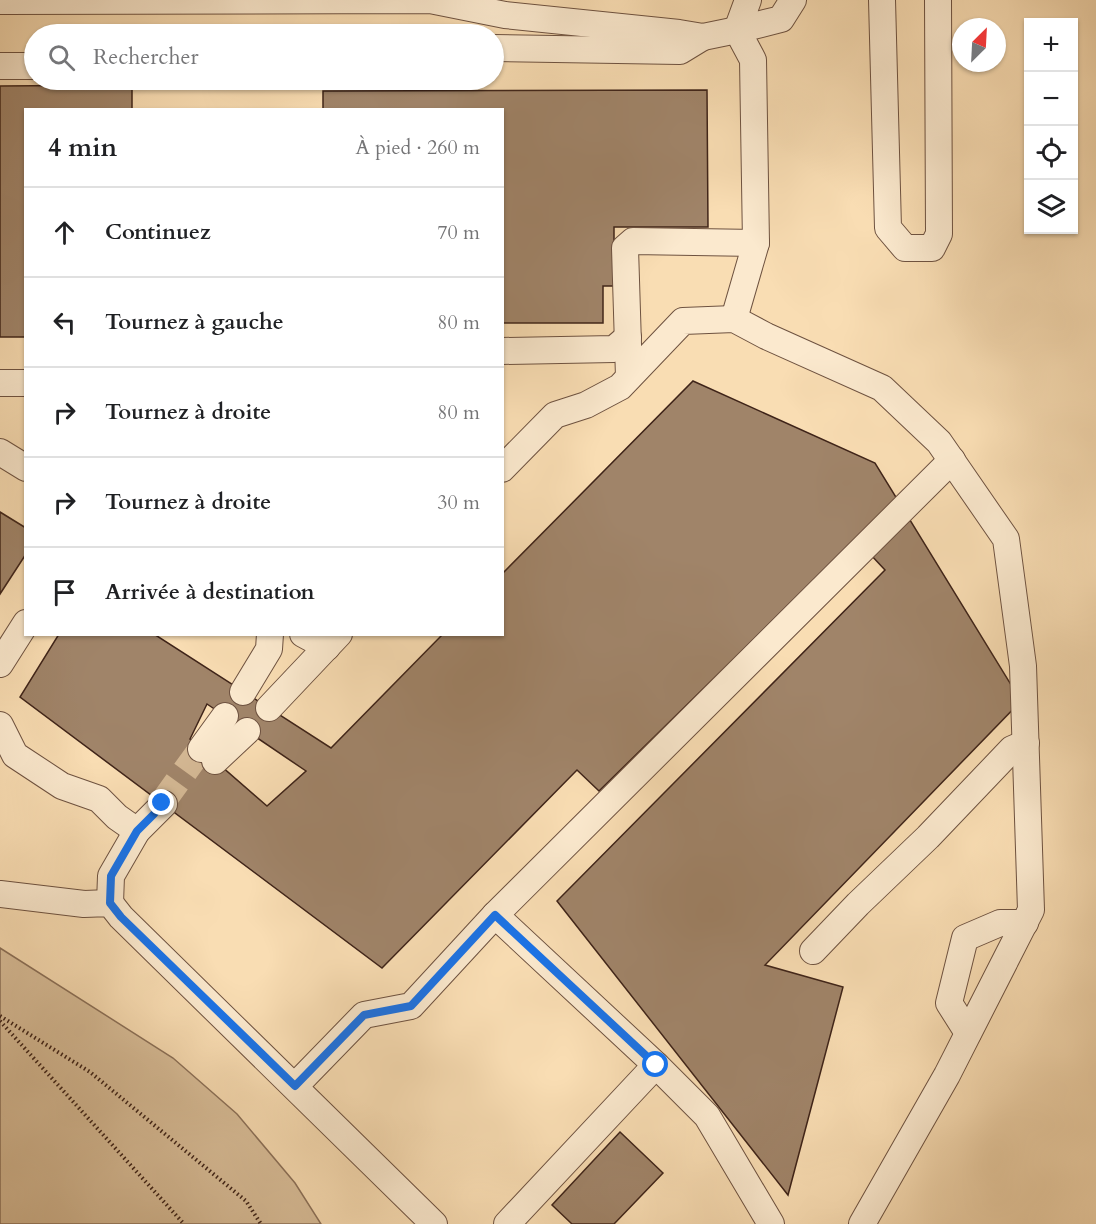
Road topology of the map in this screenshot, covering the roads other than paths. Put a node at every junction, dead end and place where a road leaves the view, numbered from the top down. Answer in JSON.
{"nodes":[{"id":1,"x":748,"y":0,"type":"edge"},
{"id":2,"x":792,"y":0,"type":"edge"},
{"id":3,"x":882,"y":0,"type":"edge"},
{"id":4,"x":938,"y":0,"type":"edge"},
{"id":5,"x":0,"y":1,"type":"edge"},
{"id":6,"x":737,"y":30,"type":"junction"},
{"id":7,"x":703,"y":37,"type":"junction"},
{"id":8,"x":504,"y":48,"type":"edge"},
{"id":9,"x":0,"y":66,"type":"edge"},
{"id":10,"x":24,"y":66,"type":"edge"},
{"id":11,"x":756,"y":243,"type":"junction"},
{"id":12,"x":734,"y":319,"type":"junction"},
{"id":13,"x":628,"y":337,"type":"junction"},
{"id":14,"x":504,"y":351,"type":"edge"},
{"id":15,"x":629,"y":377,"type":"junction"},
{"id":16,"x":24,"y":382,"type":"edge"},
{"id":17,"x":0,"y":383,"type":"edge"},
{"id":18,"x":0,"y":452,"type":"edge"},
{"id":19,"x":952,"y":460,"type":"junction"},
{"id":20,"x":24,"y":467,"type":"edge"},
{"id":21,"x":504,"y":467,"type":"edge"},
{"id":22,"x":24,"y":626,"type":"edge"},
{"id":23,"x":270,"y":636,"type":"edge"},
{"id":24,"x":313,"y":636,"type":"edge"},
{"id":25,"x":333,"y":640,"type":"edge"},
{"id":26,"x":0,"y":664,"type":"edge"},
{"id":27,"x":243,"y":692,"type":"dead end"},
{"id":28,"x":269,"y":708,"type":"dead end"},
{"id":29,"x":225,"y":716,"type":"dead end"},
{"id":30,"x":247,"y":731,"type":"dead end"},
{"id":31,"x":2,"y":733,"type":"edge"},
{"id":32,"x":1026,"y":743,"type":"junction"},
{"id":33,"x":0,"y":894,"type":"edge"},
{"id":34,"x":110,"y":903,"type":"junction"},
{"id":35,"x":495,"y":915,"type":"junction"},
{"id":36,"x":1025,"y":923,"type":"junction"},
{"id":37,"x":813,"y":951,"type":"dead end"},
{"id":38,"x":968,"y":1033,"type":"junction"},
{"id":39,"x":656,"y":1065,"type":"junction"},
{"id":40,"x":295,"y":1086,"type":"junction"},
{"id":41,"x":434,"y":1224,"type":"edge"},
{"id":42,"x":507,"y":1224,"type":"edge"},
{"id":43,"x":771,"y":1224,"type":"edge"},
{"id":44,"x":862,"y":1224,"type":"edge"}],
"edges":[{"from":1,"to":6,"type":"lane"},
{"from":2,"to":6,"type":"lane"},
{"from":3,"to":4,"type":"lane"},
{"from":5,"to":7,"type":"lane"},
{"from":6,"to":7,"type":"lane"},
{"from":6,"to":11,"type":"lane"},
{"from":7,"to":8,"type":"lane"},
{"from":9,"to":10,"type":"lane"},
{"from":11,"to":12,"type":"lane"},
{"from":11,"to":13,"type":"lane"},
{"from":12,"to":15,"type":"lane"},
{"from":12,"to":19,"type":"lane"},
{"from":13,"to":14,"type":"lane"},
{"from":13,"to":15,"type":"lane"},
{"from":15,"to":21,"type":"lane"},
{"from":16,"to":17,"type":"lane"},
{"from":18,"to":20,"type":"lane"},
{"from":19,"to":32,"type":"lane"},
{"from":19,"to":35,"type":"lane"},
{"from":22,"to":26,"type":"lane"},
{"from":23,"to":27,"type":"lane"},
{"from":24,"to":25,"type":"lane"},
{"from":25,"to":28,"type":"lane"},
{"from":29,"to":30,"type":"lane"},
{"from":31,"to":34,"type":"lane"},
{"from":32,"to":36,"type":"lane"},
{"from":32,"to":37,"type":"lane"},
{"from":33,"to":34,"type":"lane"},
{"from":34,"to":40,"type":"lane"},
{"from":35,"to":39,"type":"lane"},
{"from":35,"to":40,"type":"lane"},
{"from":36,"to":38,"type":"lane"},
{"from":36,"to":38,"type":"lane"},
{"from":38,"to":44,"type":"lane"},
{"from":39,"to":42,"type":"lane"},
{"from":39,"to":43,"type":"lane"},
{"from":40,"to":41,"type":"lane"}]}
